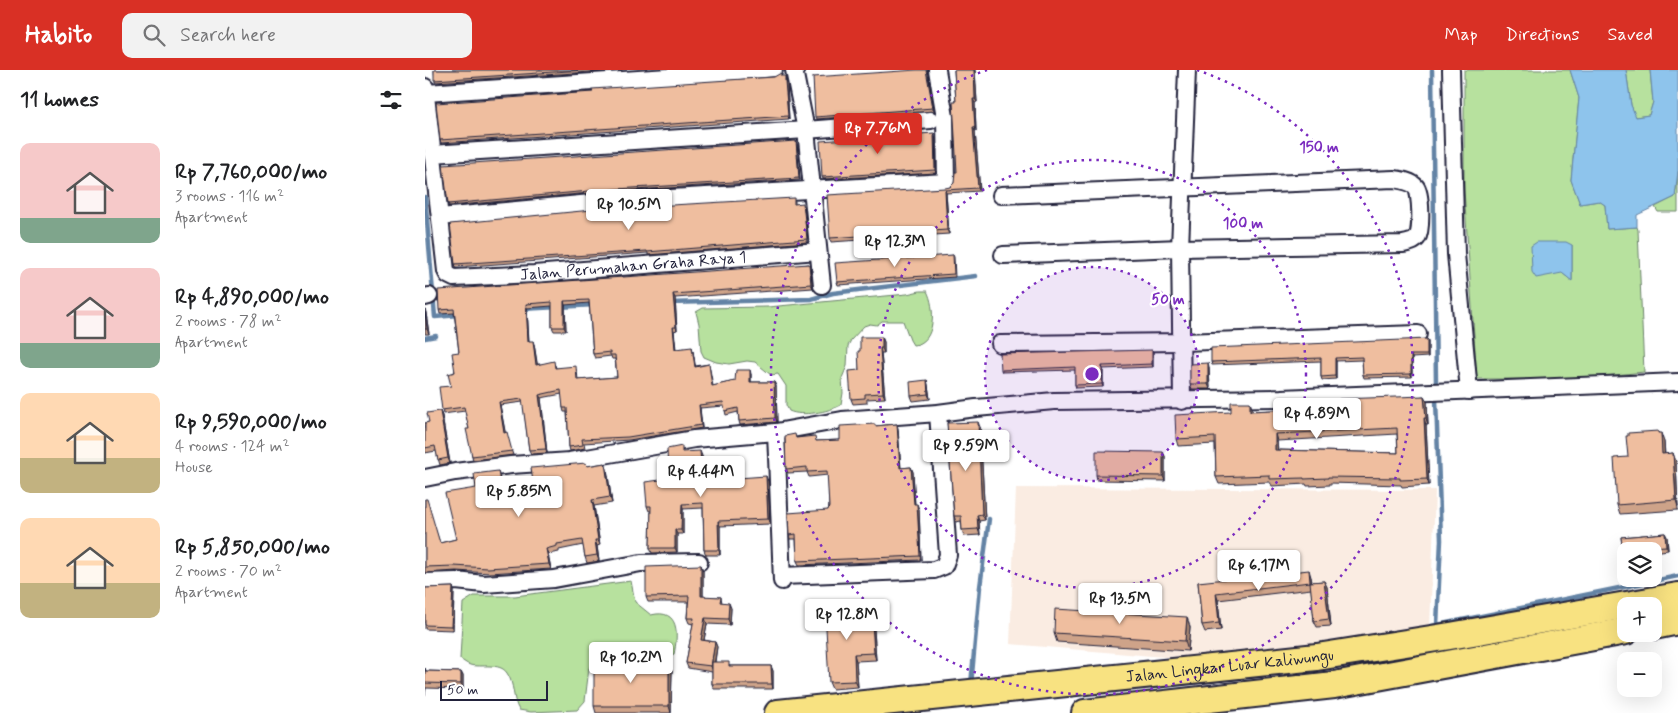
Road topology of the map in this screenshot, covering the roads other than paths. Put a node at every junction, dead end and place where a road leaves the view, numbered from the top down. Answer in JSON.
{"nodes":[{"id":1,"x":774,"y":70,"type":"edge"},
{"id":2,"x":794,"y":70,"type":"edge"},
{"id":3,"x":937,"y":70,"type":"edge"},
{"id":4,"x":1187,"y":70,"type":"edge"},
{"id":5,"x":1451,"y":70,"type":"edge"},
{"id":6,"x":425,"y":87,"type":"edge"},
{"id":7,"x":426,"y":93,"type":"edge"},
{"id":8,"x":931,"y":120,"type":"dead end"},
{"id":9,"x":806,"y":130,"type":"junction"},
{"id":10,"x":432,"y":154,"type":"junction"},
{"id":11,"x":1181,"y":189,"type":"junction"},
{"id":12,"x":813,"y":190,"type":"junction"},
{"id":13,"x":1001,"y":195,"type":"dead end"},
{"id":14,"x":436,"y":228,"type":"edge"},
{"id":15,"x":1180,"y":248,"type":"junction"},
{"id":16,"x":819,"y":251,"type":"junction"},
{"id":17,"x":1003,"y":255,"type":"dead end"},
{"id":18,"x":822,"y":286,"type":"dead end"},
{"id":19,"x":1418,"y":334,"type":"dead end"},
{"id":20,"x":1182,"y":342,"type":"junction"},
{"id":21,"x":999,"y":344,"type":"dead end"},
{"id":22,"x":1678,"y":382,"type":"edge"},
{"id":23,"x":1469,"y":391,"type":"junction"},
{"id":24,"x":1183,"y":401,"type":"junction"},
{"id":25,"x":938,"y":413,"type":"junction"},
{"id":26,"x":776,"y":432,"type":"junction"},
{"id":27,"x":425,"y":478,"type":"edge"},
{"id":28,"x":699,"y":562,"type":"dead end"},
{"id":29,"x":425,"y":582,"type":"edge"},
{"id":30,"x":1678,"y":596,"type":"edge"},
{"id":31,"x":1678,"y":621,"type":"edge"},
{"id":32,"x":1662,"y":624,"type":"edge"},
{"id":33,"x":1617,"y":633,"type":"edge"},
{"id":34,"x":778,"y":713,"type":"edge"},
{"id":35,"x":1085,"y":713,"type":"edge"}],
"edges":[{"from":1,"to":7,"type":"street"},
{"from":2,"to":9,"type":"street"},
{"from":3,"to":12,"type":"street"},
{"from":4,"to":11,"type":"street"},
{"from":5,"to":23,"type":"street"},
{"from":6,"to":7,"type":"street","name":"Jalan Perumahan Graha Raya 1"},
{"from":7,"to":10,"type":"street","name":"Jalan Perumahan Graha Raya 1"},
{"from":8,"to":9,"type":"street"},
{"from":9,"to":10,"type":"street"},
{"from":9,"to":12,"type":"street"},
{"from":10,"to":14,"type":"street","name":"Jalan Perumahan Graha Raya 1"},
{"from":11,"to":13,"type":"street"},
{"from":11,"to":15,"type":"street"},
{"from":11,"to":15,"type":"street"},
{"from":12,"to":14,"type":"street"},
{"from":12,"to":16,"type":"street"},
{"from":14,"to":16,"type":"street","name":"Jalan Perumahan Graha Raya 1"},
{"from":15,"to":17,"type":"street"},
{"from":15,"to":20,"type":"street"},
{"from":16,"to":18,"type":"street"},
{"from":19,"to":20,"type":"street"},
{"from":20,"to":21,"type":"street"},
{"from":20,"to":24,"type":"street"},
{"from":22,"to":23,"type":"street"},
{"from":23,"to":24,"type":"street"},
{"from":24,"to":25,"type":"street"},
{"from":25,"to":26,"type":"street"},
{"from":25,"to":26,"type":"street"},
{"from":26,"to":27,"type":"street"},
{"from":28,"to":29,"type":"street"},
{"from":30,"to":34,"type":"highway","name":"Jalan Lingkar Luar Kaliwungu"},
{"from":31,"to":32,"type":"highway"},
{"from":33,"to":35,"type":"highway","name":"Jalan Lingkar Luar Kaliwungu"}]}
